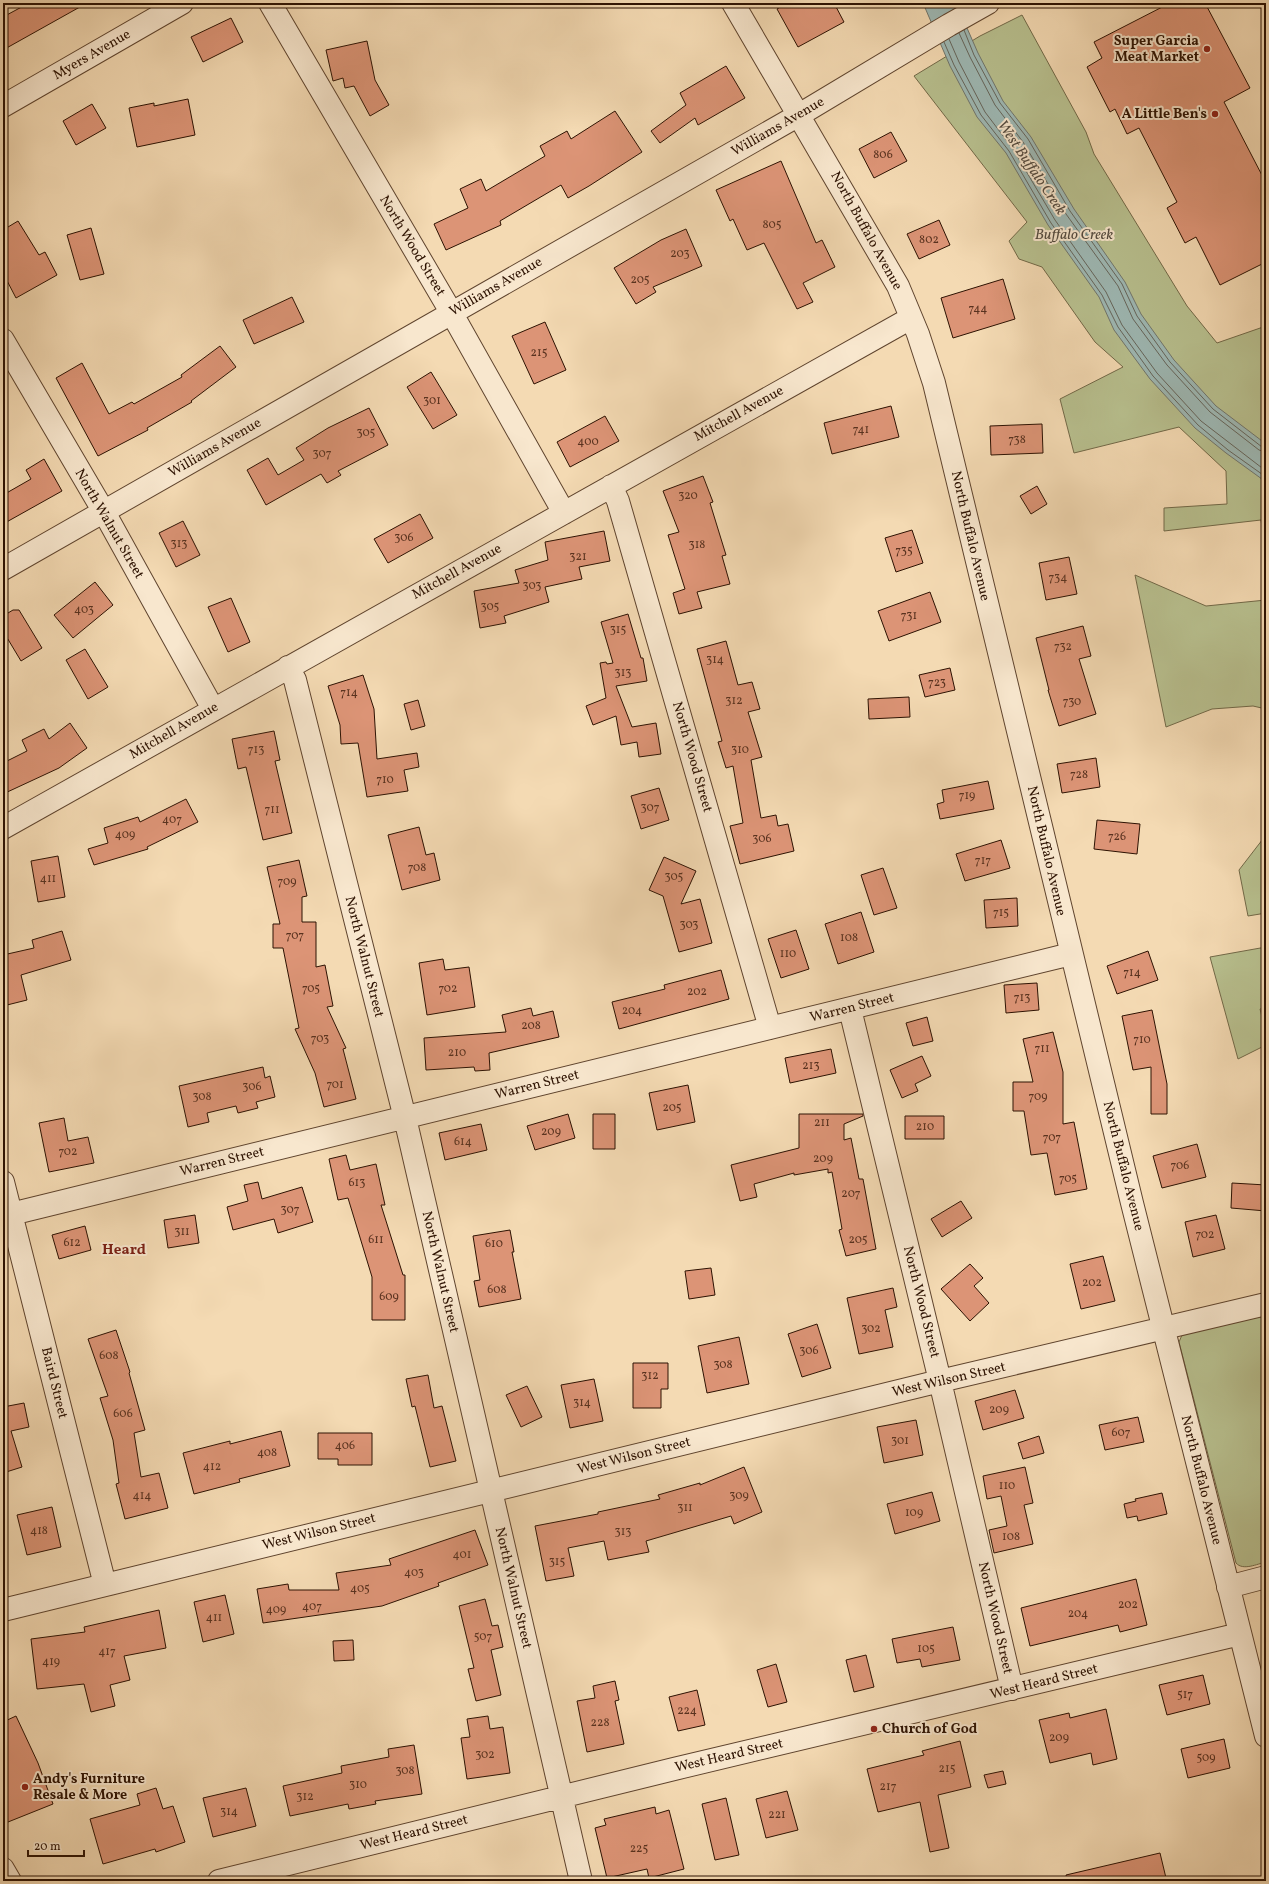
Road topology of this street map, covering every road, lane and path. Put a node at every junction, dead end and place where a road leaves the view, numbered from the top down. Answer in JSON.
{"nodes":[{"id":1,"x":182,"y":3,"type":"edge"},
{"id":2,"x":270,"y":3,"type":"edge"},
{"id":3,"x":733,"y":3,"type":"edge"},
{"id":4,"x":988,"y":3,"type":"edge"},
{"id":5,"x":3,"y":106,"type":"edge"},
{"id":6,"x":799,"y":115,"type":"junction"},
{"id":7,"x":451,"y":312,"type":"junction"},
{"id":8,"x":911,"y":318,"type":"junction"},
{"id":9,"x":3,"y":340,"type":"edge"},
{"id":10,"x":611,"y":486,"type":"junction"},
{"id":11,"x":104,"y":512,"type":"junction"},
{"id":12,"x":564,"y":513,"type":"junction"},
{"id":13,"x":3,"y":569,"type":"edge"},
{"id":14,"x":288,"y":667,"type":"junction"},
{"id":15,"x":213,"y":709,"type":"junction"},
{"id":16,"x":3,"y":828,"type":"edge"},
{"id":17,"x":1070,"y":954,"type":"junction"},
{"id":18,"x":850,"y":1009,"type":"junction"},
{"id":19,"x":770,"y":1028,"type":"junction"},
{"id":20,"x":405,"y":1118,"type":"junction"},
{"id":21,"x":3,"y":1182,"type":"edge"},
{"id":22,"x":7,"y":1215,"type":"edge"},
{"id":23,"x":1266,"y":1304,"type":"edge"},
{"id":24,"x":1163,"y":1328,"type":"junction"},
{"id":25,"x":940,"y":1382,"type":"junction"},
{"id":26,"x":491,"y":1490,"type":"junction"},
{"id":27,"x":1266,"y":1578,"type":"edge"},
{"id":28,"x":105,"y":1585,"type":"junction"},
{"id":29,"x":1228,"y":1587,"type":"junction"},
{"id":30,"x":3,"y":1610,"type":"edge"},
{"id":31,"x":1240,"y":1634,"type":"junction"},
{"id":32,"x":1012,"y":1689,"type":"junction"},
{"id":33,"x":1266,"y":1736,"type":"edge"},
{"id":34,"x":561,"y":1798,"type":"junction"},
{"id":35,"x":219,"y":1881,"type":"edge"},
{"id":36,"x":581,"y":1881,"type":"edge"}],
"edges":[{"from":1,"to":5,"type":"street","name":"Myers Avenue"},
{"from":2,"to":7,"type":"street","name":"North Wood Street"},
{"from":3,"to":6,"type":"street","name":"North Buffalo Avenue"},
{"from":4,"to":6,"type":"street","name":"Williams Avenue"},
{"from":6,"to":7,"type":"street","name":"Williams Avenue"},
{"from":6,"to":8,"type":"street","name":"North Buffalo Avenue"},
{"from":7,"to":11,"type":"street","name":"Williams Avenue"},
{"from":7,"to":12,"type":"street","name":"North Wood Street"},
{"from":8,"to":10,"type":"street","name":"Mitchell Avenue"},
{"from":8,"to":17,"type":"street","name":"North Buffalo Avenue"},
{"from":9,"to":11,"type":"street","name":"North Walnut Street"},
{"from":10,"to":12,"type":"street","name":"Mitchell Avenue"},
{"from":10,"to":19,"type":"street","name":"North Wood Street"},
{"from":11,"to":13,"type":"street","name":"Williams Avenue"},
{"from":11,"to":15,"type":"street","name":"North Walnut Street"},
{"from":12,"to":14,"type":"street","name":"Mitchell Avenue"},
{"from":14,"to":15,"type":"street","name":"Mitchell Avenue"},
{"from":14,"to":20,"type":"street","name":"North Walnut Street"},
{"from":15,"to":16,"type":"street","name":"Mitchell Avenue"},
{"from":17,"to":18,"type":"street","name":"Warren Street"},
{"from":17,"to":24,"type":"street","name":"North Buffalo Avenue"},
{"from":18,"to":19,"type":"street","name":"Warren Street"},
{"from":18,"to":25,"type":"street","name":"North Wood Street"},
{"from":19,"to":20,"type":"street","name":"Warren Street"},
{"from":20,"to":22,"type":"street","name":"Warren Street"},
{"from":20,"to":26,"type":"street","name":"North Walnut Street"},
{"from":21,"to":22,"type":"street","name":"Baird Street"},
{"from":22,"to":28,"type":"street","name":"Baird Street"},
{"from":23,"to":24,"type":"street","name":"West Wilson Street"},
{"from":24,"to":25,"type":"street","name":"West Wilson Street"},
{"from":24,"to":29,"type":"street","name":"North Buffalo Avenue"},
{"from":25,"to":26,"type":"street","name":"West Wilson Street"},
{"from":25,"to":32,"type":"street","name":"North Wood Street"},
{"from":26,"to":28,"type":"street","name":"West Wilson Street"},
{"from":26,"to":34,"type":"street","name":"North Walnut Street"},
{"from":27,"to":29,"type":"street"},
{"from":28,"to":30,"type":"street","name":"West Wilson Street"},
{"from":29,"to":31,"type":"street","name":"North Buffalo Avenue"},
{"from":31,"to":32,"type":"street","name":"West Heard Street"},
{"from":31,"to":33,"type":"street","name":"North Buffalo Avenue"},
{"from":32,"to":34,"type":"street","name":"West Heard Street"},
{"from":34,"to":35,"type":"street","name":"West Heard Street"},
{"from":34,"to":36,"type":"street","name":"North Walnut Street"}]}
